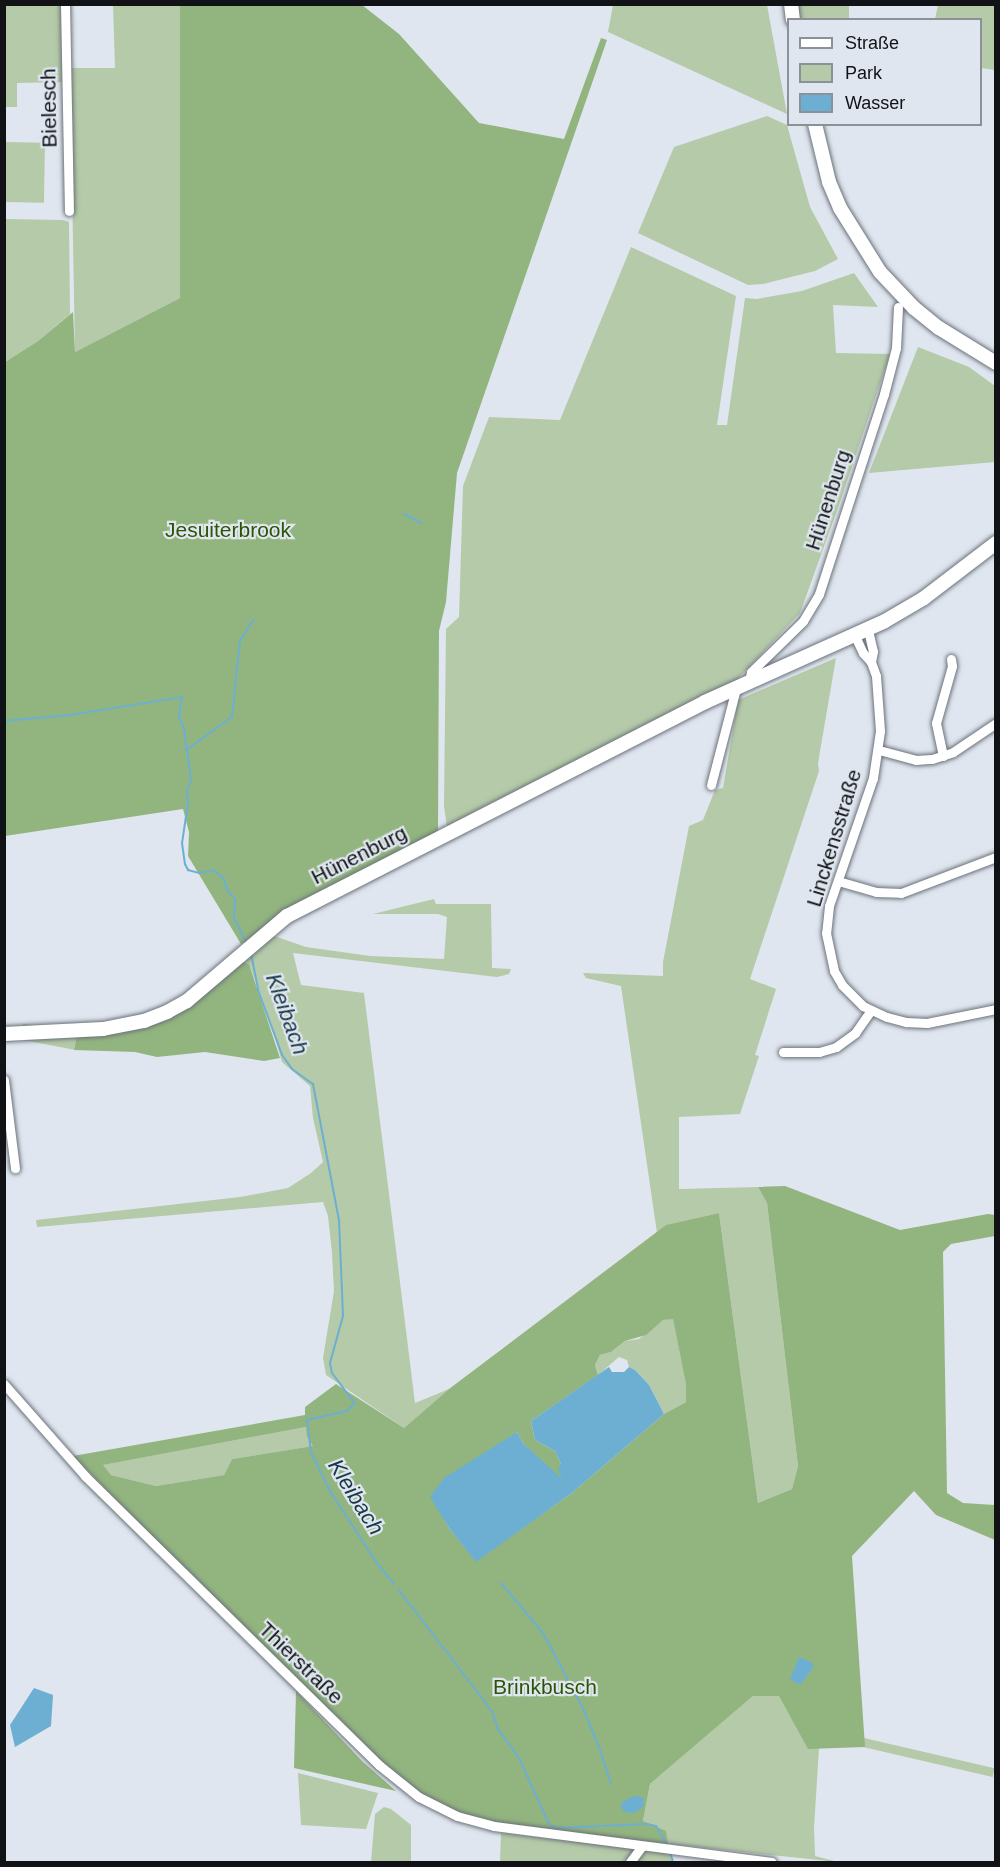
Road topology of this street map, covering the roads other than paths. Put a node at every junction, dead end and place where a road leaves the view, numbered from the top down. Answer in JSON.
{"nodes":[{"id":1,"x":65,"y":4,"type":"edge"},
{"id":2,"x":815,"y":126,"type":"edge"},
{"id":3,"x":69,"y":211,"type":"dead end"},
{"id":4,"x":898,"y":308,"type":"dead end"},
{"id":5,"x":996,"y":363,"type":"edge"},
{"id":6,"x":996,"y":543,"type":"edge"},
{"id":7,"x":868,"y":630,"type":"junction"},
{"id":8,"x":855,"y":636,"type":"junction"},
{"id":9,"x":951,"y":659,"type":"dead end"},
{"id":10,"x":871,"y":662,"type":"junction"},
{"id":11,"x":749,"y":681,"type":"junction"},
{"id":12,"x":736,"y":688,"type":"junction"},
{"id":13,"x":996,"y":723,"type":"edge"},
{"id":14,"x":879,"y":750,"type":"junction"},
{"id":15,"x":943,"y":756,"type":"junction"},
{"id":16,"x":711,"y":785,"type":"dead end"},
{"id":17,"x":996,"y":857,"type":"edge"},
{"id":18,"x":838,"y":880,"type":"junction"},
{"id":19,"x":996,"y":1009,"type":"edge"},
{"id":20,"x":871,"y":1010,"type":"junction"},
{"id":21,"x":4,"y":1034,"type":"edge"},
{"id":22,"x":783,"y":1052,"type":"dead end"},
{"id":23,"x":4,"y":1080,"type":"edge"},
{"id":24,"x":15,"y":1168,"type":"dead end"},
{"id":25,"x":4,"y":1384,"type":"edge"},
{"id":26,"x":642,"y":1846,"type":"junction"},
{"id":27,"x":630,"y":1863,"type":"edge"},
{"id":28,"x":771,"y":1863,"type":"edge"}],
"edges":[{"from":1,"to":3,"type":"street","name":"Bielesch"},
{"from":2,"to":5,"type":"street"},
{"from":4,"to":11,"type":"street","name":"Hünenburg"},
{"from":6,"to":7,"type":"street","name":"Hünenburg"},
{"from":7,"to":8,"type":"street","name":"Hünenburg"},
{"from":7,"to":10,"type":"street","name":"Linckensstraße"},
{"from":8,"to":10,"type":"street","name":"Linckensstraße"},
{"from":8,"to":11,"type":"street","name":"Hünenburg"},
{"from":9,"to":15,"type":"street"},
{"from":10,"to":14,"type":"street","name":"Linckensstraße"},
{"from":11,"to":12,"type":"street","name":"Hünenburg"},
{"from":12,"to":16,"type":"street"},
{"from":12,"to":21,"type":"street","name":"Hünenburg"},
{"from":13,"to":15,"type":"street"},
{"from":14,"to":15,"type":"street"},
{"from":14,"to":18,"type":"street","name":"Linckensstraße"},
{"from":17,"to":18,"type":"street"},
{"from":18,"to":20,"type":"street","name":"Linckensstraße"},
{"from":19,"to":20,"type":"street","name":"Linckensstraße"},
{"from":20,"to":22,"type":"street"},
{"from":23,"to":24,"type":"street"},
{"from":25,"to":26,"type":"street","name":"Thierstraße"},
{"from":26,"to":27,"type":"street"},
{"from":26,"to":28,"type":"street","name":"Thierstraße"}]}
